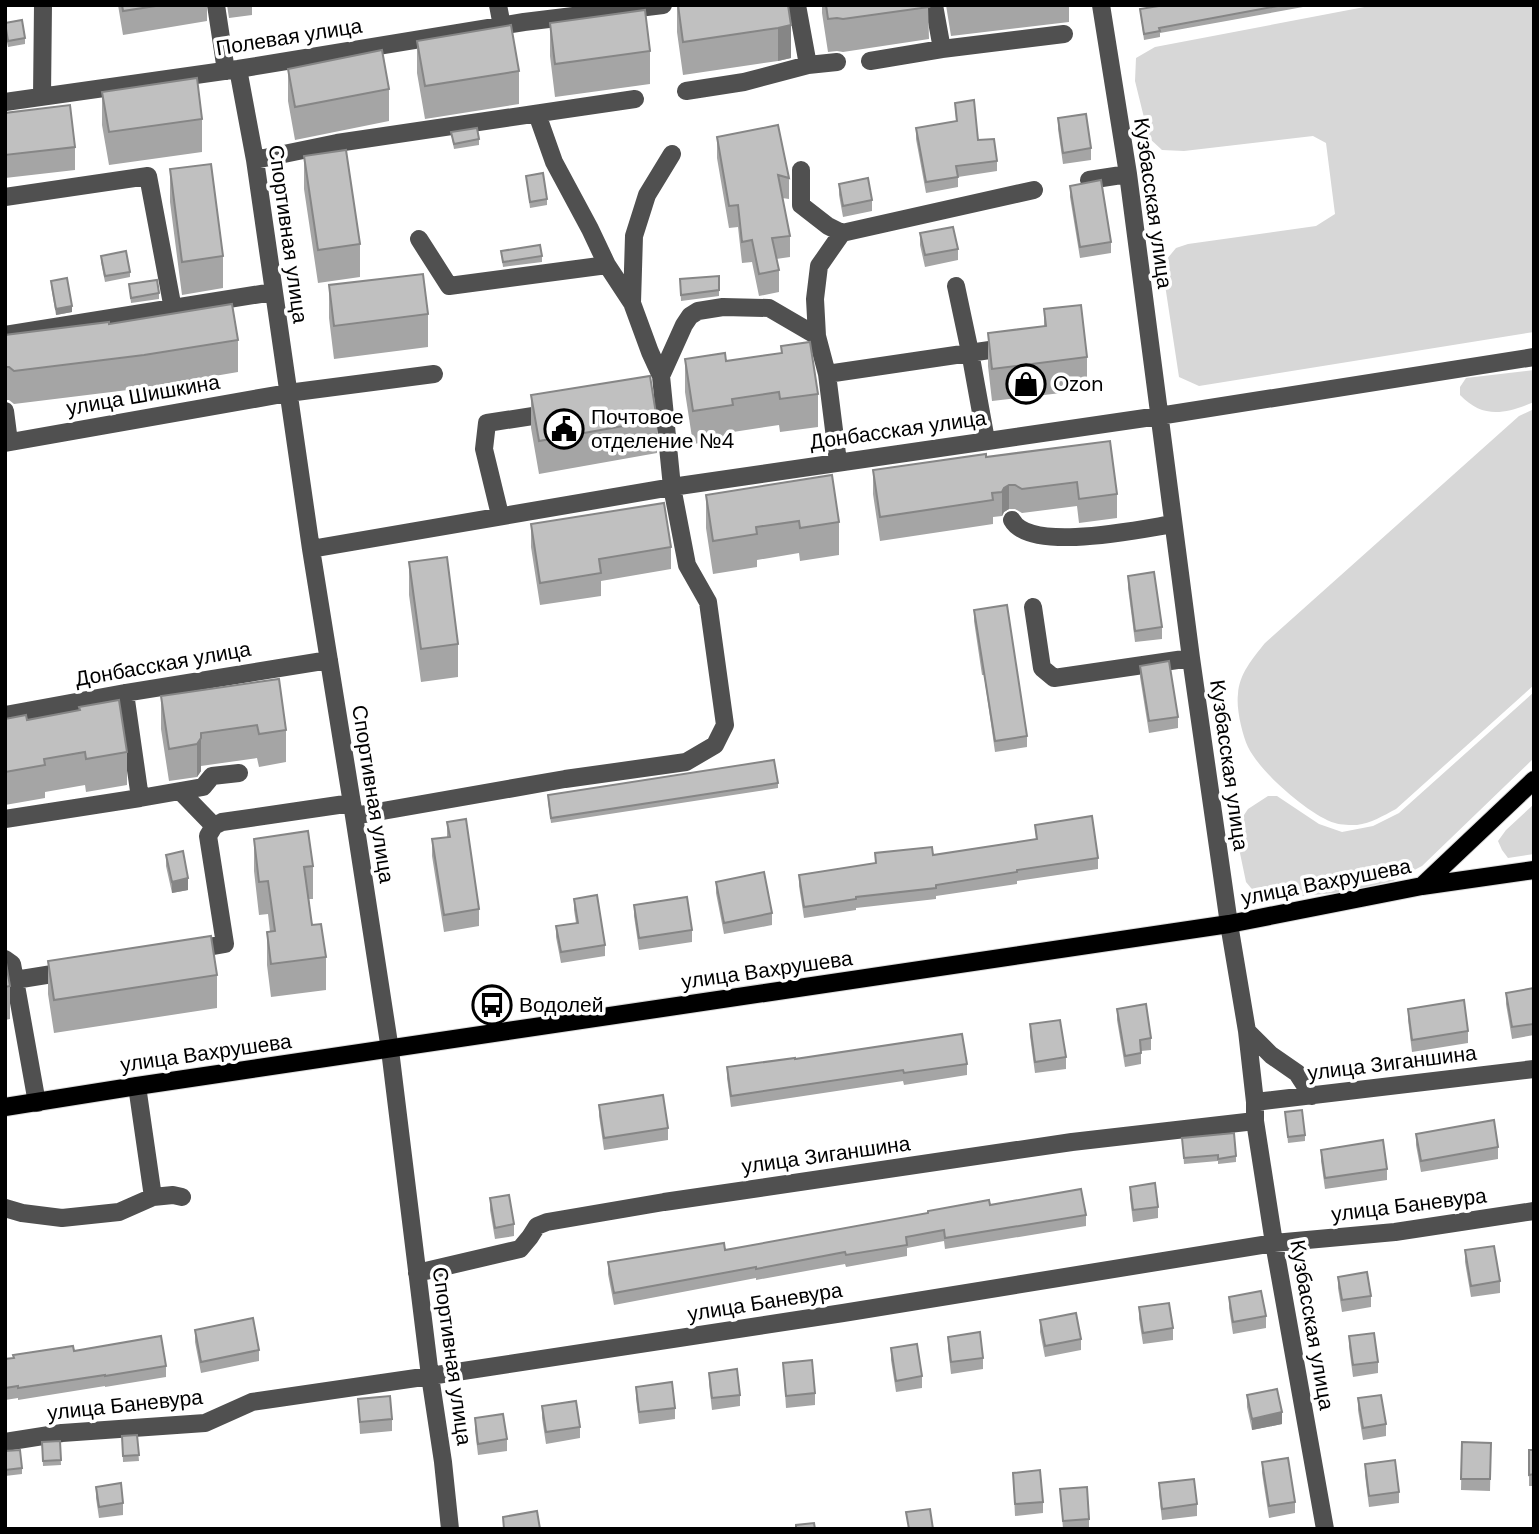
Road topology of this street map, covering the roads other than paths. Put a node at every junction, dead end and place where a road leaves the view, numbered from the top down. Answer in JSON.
{"nodes":[{"id":1,"x":43,"y":5,"type":"edge"},
{"id":2,"x":216,"y":5,"type":"edge"},
{"id":3,"x":498,"y":5,"type":"edge"},
{"id":4,"x":797,"y":5,"type":"edge"},
{"id":5,"x":934,"y":5,"type":"edge"},
{"id":6,"x":1101,"y":5,"type":"edge"},
{"id":7,"x":656,"y":6,"type":"edge"},
{"id":8,"x":502,"y":26,"type":"junction"},
{"id":9,"x":1063,"y":34,"type":"dead end"},
{"id":10,"x":942,"y":49,"type":"junction"},
{"id":11,"x":870,"y":61,"type":"dead end"},
{"id":12,"x":837,"y":62,"type":"dead end"},
{"id":13,"x":808,"y":65,"type":"junction"},
{"id":14,"x":232,"y":70,"type":"junction"},
{"id":15,"x":686,"y":91,"type":"dead end"},
{"id":16,"x":42,"y":96,"type":"junction"},
{"id":17,"x":635,"y":99,"type":"dead end"},
{"id":18,"x":5,"y":102,"type":"edge"},
{"id":19,"x":537,"y":114,"type":"junction"},
{"id":20,"x":672,"y":154,"type":"dead end"},
{"id":21,"x":255,"y":160,"type":"junction"},
{"id":22,"x":801,"y":170,"type":"dead end"},
{"id":23,"x":1128,"y":174,"type":"junction"},
{"id":24,"x":1089,"y":180,"type":"edge"},
{"id":25,"x":1034,"y":190,"type":"dead end"},
{"id":26,"x":5,"y":198,"type":"edge"},
{"id":27,"x":842,"y":233,"type":"junction"},
{"id":28,"x":419,"y":239,"type":"dead end"},
{"id":29,"x":607,"y":265,"type":"junction"},
{"id":30,"x":956,"y":286,"type":"dead end"},
{"id":31,"x":273,"y":292,"type":"junction"},
{"id":32,"x":632,"y":303,"type":"junction"},
{"id":33,"x":173,"y":309,"type":"junction"},
{"id":34,"x":5,"y":335,"type":"edge"},
{"id":35,"x":817,"y":336,"type":"junction"},
{"id":36,"x":1028,"y":344,"type":"edge"},
{"id":37,"x":970,"y":352,"type":"junction"},
{"id":38,"x":1534,"y":357,"type":"edge"},
{"id":39,"x":435,"y":374,"type":"dead end"},
{"id":40,"x":827,"y":374,"type":"junction"},
{"id":41,"x":661,"y":376,"type":"junction"},
{"id":42,"x":288,"y":393,"type":"junction"},
{"id":43,"x":568,"y":410,"type":"edge"},
{"id":44,"x":5,"y":411,"type":"edge"},
{"id":45,"x":1159,"y":416,"type":"junction"},
{"id":46,"x":986,"y":440,"type":"junction"},
{"id":47,"x":7,"y":442,"type":"edge"},
{"id":48,"x":838,"y":462,"type":"junction"},
{"id":49,"x":672,"y":487,"type":"junction"},
{"id":50,"x":500,"y":515,"type":"junction"},
{"id":51,"x":1013,"y":520,"type":"dead end"},
{"id":52,"x":1173,"y":524,"type":"junction"},
{"id":53,"x":311,"y":549,"type":"junction"},
{"id":54,"x":1033,"y":607,"type":"dead end"},
{"id":55,"x":1191,"y":658,"type":"junction"},
{"id":56,"x":329,"y":660,"type":"junction"},
{"id":57,"x":125,"y":693,"type":"junction"},
{"id":58,"x":5,"y":715,"type":"edge"},
{"id":59,"x":239,"y":773,"type":"dead end"},
{"id":60,"x":1534,"y":780,"type":"edge"},
{"id":61,"x":180,"y":791,"type":"junction"},
{"id":62,"x":140,"y":798,"type":"junction"},
{"id":63,"x":353,"y":810,"type":"junction"},
{"id":64,"x":5,"y":819,"type":"edge"},
{"id":65,"x":214,"y":826,"type":"junction"},
{"id":66,"x":1534,"y":870,"type":"edge"},
{"id":67,"x":1422,"y":886,"type":"junction"},
{"id":68,"x":1229,"y":924,"type":"junction"},
{"id":69,"x":174,"y":953,"type":"edge"},
{"id":70,"x":5,"y":959,"type":"edge"},
{"id":71,"x":83,"y":969,"type":"edge"},
{"id":72,"x":15,"y":980,"type":"junction"},
{"id":73,"x":1247,"y":1031,"type":"junction"},
{"id":74,"x":24,"y":1034,"type":"junction"},
{"id":75,"x":5,"y":1038,"type":"edge"},
{"id":76,"x":390,"y":1050,"type":"junction"},
{"id":77,"x":1534,"y":1069,"type":"edge"},
{"id":78,"x":137,"y":1086,"type":"junction"},
{"id":79,"x":1312,"y":1096,"type":"junction"},
{"id":80,"x":1255,"y":1102,"type":"junction"},
{"id":81,"x":37,"y":1103,"type":"junction"},
{"id":82,"x":5,"y":1107,"type":"edge"},
{"id":83,"x":1255,"y":1121,"type":"junction"},
{"id":84,"x":153,"y":1197,"type":"junction"},
{"id":85,"x":182,"y":1197,"type":"dead end"},
{"id":86,"x":5,"y":1208,"type":"edge"},
{"id":87,"x":1534,"y":1211,"type":"edge"},
{"id":88,"x":1275,"y":1243,"type":"junction"},
{"id":89,"x":417,"y":1273,"type":"junction"},
{"id":90,"x":430,"y":1376,"type":"junction"},
{"id":91,"x":5,"y":1442,"type":"edge"},
{"id":92,"x":450,"y":1529,"type":"edge"},
{"id":93,"x":1325,"y":1529,"type":"edge"}],
"edges":[{"from":1,"to":16,"type":"street"},
{"from":2,"to":14,"type":"street","name":"Спортивная улица"},
{"from":3,"to":8,"type":"street"},
{"from":4,"to":13,"type":"street"},
{"from":5,"to":10,"type":"street"},
{"from":6,"to":23,"type":"street","name":"Кузбасская улица"},
{"from":7,"to":8,"type":"street","name":"Полевая улица"},
{"from":8,"to":14,"type":"street","name":"Полевая улица"},
{"from":9,"to":10,"type":"street"},
{"from":10,"to":11,"type":"street"},
{"from":12,"to":13,"type":"street"},
{"from":13,"to":15,"type":"street"},
{"from":14,"to":16,"type":"street","name":"Полевая улица"},
{"from":14,"to":21,"type":"street","name":"Спортивная улица"},
{"from":16,"to":18,"type":"street","name":"Полевая улица"},
{"from":17,"to":19,"type":"street"},
{"from":19,"to":21,"type":"street"},
{"from":19,"to":29,"type":"street"},
{"from":20,"to":32,"type":"street"},
{"from":21,"to":31,"type":"street","name":"Спортивная улица"},
{"from":22,"to":27,"type":"street"},
{"from":23,"to":24,"type":"street"},
{"from":23,"to":45,"type":"street","name":"Кузбасская улица"},
{"from":25,"to":27,"type":"street"},
{"from":26,"to":33,"type":"street"},
{"from":27,"to":35,"type":"street"},
{"from":28,"to":29,"type":"street"},
{"from":29,"to":32,"type":"street"},
{"from":30,"to":37,"type":"street"},
{"from":31,"to":33,"type":"street"},
{"from":31,"to":42,"type":"street","name":"Спортивная улица"},
{"from":32,"to":41,"type":"street"},
{"from":33,"to":34,"type":"street"},
{"from":35,"to":40,"type":"street"},
{"from":35,"to":41,"type":"street"},
{"from":36,"to":37,"type":"street"},
{"from":37,"to":40,"type":"street"},
{"from":37,"to":46,"type":"street"},
{"from":38,"to":45,"type":"street","name":"Донбасская улица"},
{"from":39,"to":42,"type":"street","name":"улица Шишкина"},
{"from":40,"to":48,"type":"street"},
{"from":41,"to":49,"type":"street"},
{"from":42,"to":47,"type":"street","name":"улица Шишкина"},
{"from":42,"to":53,"type":"street","name":"Спортивная улица"},
{"from":43,"to":50,"type":"street"},
{"from":44,"to":47,"type":"street"},
{"from":45,"to":46,"type":"street","name":"Донбасская улица"},
{"from":45,"to":52,"type":"street","name":"Кузбасская улица"},
{"from":46,"to":48,"type":"street","name":"Донбасская улица"},
{"from":48,"to":49,"type":"street","name":"Донбасская улица"},
{"from":49,"to":50,"type":"street","name":"Донбасская улица"},
{"from":49,"to":63,"type":"street"},
{"from":50,"to":53,"type":"street","name":"Донбасская улица"},
{"from":51,"to":52,"type":"street"},
{"from":52,"to":55,"type":"street","name":"Кузбасская улица"},
{"from":53,"to":56,"type":"street","name":"Спортивная улица"},
{"from":54,"to":55,"type":"street"},
{"from":55,"to":68,"type":"street","name":"Кузбасская улица"},
{"from":56,"to":57,"type":"street","name":"Донбасская улица"},
{"from":56,"to":63,"type":"street","name":"Спортивная улица"},
{"from":57,"to":58,"type":"street","name":"Донбасская улица"},
{"from":57,"to":62,"type":"street"},
{"from":59,"to":61,"type":"street"},
{"from":60,"to":67,"type":"main road"},
{"from":61,"to":62,"type":"street"},
{"from":61,"to":65,"type":"street"},
{"from":62,"to":64,"type":"street"},
{"from":63,"to":65,"type":"street"},
{"from":63,"to":76,"type":"street","name":"Спортивная улица"},
{"from":65,"to":69,"type":"street"},
{"from":66,"to":67,"type":"main road","name":"улица Вахрушева"},
{"from":67,"to":68,"type":"main road","name":"улица Вахрушева"},
{"from":68,"to":73,"type":"street","name":"Кузбасская улица"},
{"from":68,"to":76,"type":"main road","name":"улица Вахрушева"},
{"from":70,"to":72,"type":"street"},
{"from":71,"to":72,"type":"street"},
{"from":72,"to":74,"type":"street"},
{"from":73,"to":79,"type":"street"},
{"from":73,"to":80,"type":"street","name":"Кузбасская улица"},
{"from":74,"to":75,"type":"street"},
{"from":74,"to":81,"type":"street"},
{"from":76,"to":78,"type":"main road","name":"улица Вахрушева"},
{"from":76,"to":89,"type":"street","name":"Спортивная улица"},
{"from":77,"to":79,"type":"street","name":"улица Зиганшина"},
{"from":78,"to":81,"type":"main road","name":"улица Вахрушева"},
{"from":78,"to":84,"type":"street"},
{"from":79,"to":80,"type":"street","name":"улица Зиганшина"},
{"from":80,"to":83,"type":"street","name":"Кузбасская улица"},
{"from":81,"to":82,"type":"main road","name":"улица Вахрушева"},
{"from":83,"to":88,"type":"street","name":"Кузбасская улица"},
{"from":83,"to":89,"type":"street","name":"улица Зиганшина"},
{"from":84,"to":85,"type":"street"},
{"from":84,"to":86,"type":"street"},
{"from":87,"to":88,"type":"street","name":"улица Баневура"},
{"from":88,"to":90,"type":"street","name":"улица Баневура"},
{"from":88,"to":93,"type":"street","name":"Кузбасская улица"},
{"from":89,"to":90,"type":"street","name":"Спортивная улица"},
{"from":90,"to":91,"type":"street","name":"улица Баневура"},
{"from":90,"to":92,"type":"street","name":"Спортивная улица"}]}
